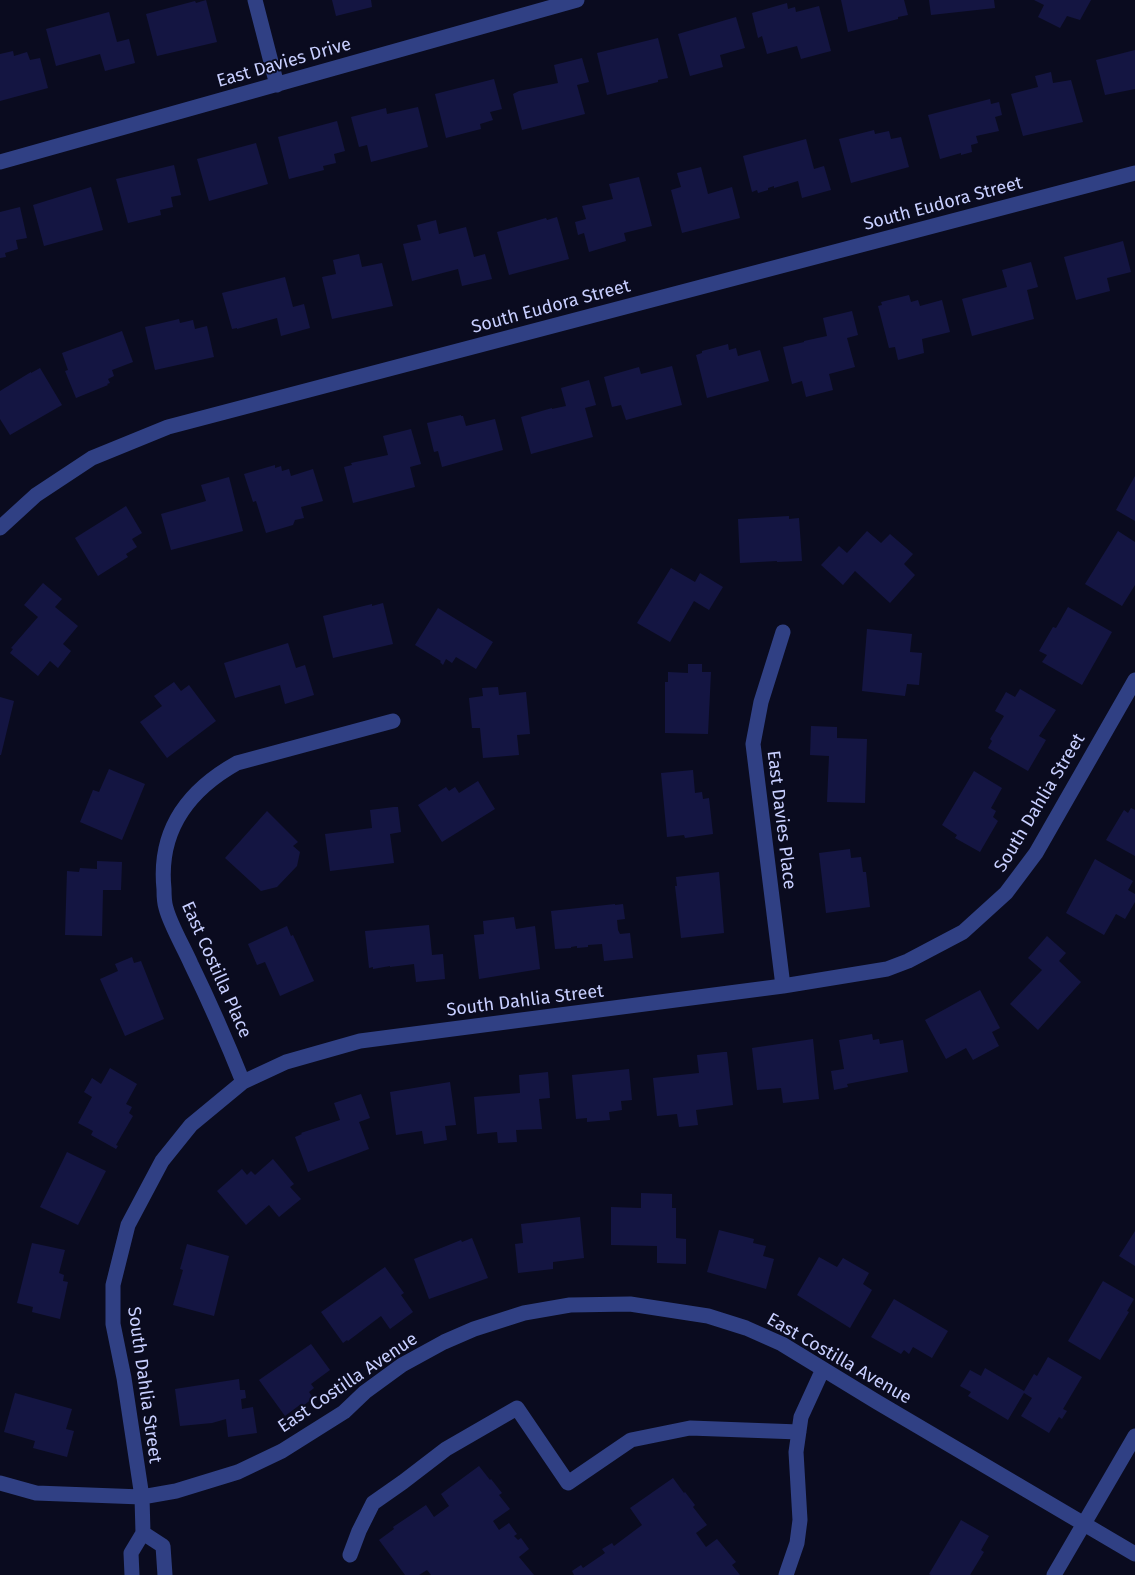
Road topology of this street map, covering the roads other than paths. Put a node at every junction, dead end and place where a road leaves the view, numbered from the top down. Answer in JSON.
{"nodes":[{"id":1,"x":255,"y":0,"type":"edge"},
{"id":2,"x":568,"y":1,"type":"edge"},
{"id":3,"x":277,"y":85,"type":"junction"},
{"id":4,"x":0,"y":162,"type":"edge"},
{"id":5,"x":1135,"y":173,"type":"edge"},
{"id":6,"x":0,"y":528,"type":"edge"},
{"id":7,"x":783,"y":632,"type":"dead end"},
{"id":8,"x":1135,"y":680,"type":"edge"},
{"id":9,"x":393,"y":721,"type":"dead end"},
{"id":10,"x":783,"y":986,"type":"junction"},
{"id":11,"x":243,"y":1082,"type":"junction"},
{"id":12,"x":823,"y":1369,"type":"junction"},
{"id":13,"x":799,"y":1432,"type":"junction"},
{"id":14,"x":1135,"y":1436,"type":"edge"},
{"id":15,"x":0,"y":1483,"type":"edge"},
{"id":16,"x":142,"y":1497,"type":"junction"},
{"id":17,"x":1084,"y":1524,"type":"junction"},
{"id":18,"x":143,"y":1533,"type":"junction"},
{"id":19,"x":350,"y":1554,"type":"dead end"},
{"id":20,"x":1135,"y":1554,"type":"edge"},
{"id":21,"x":132,"y":1575,"type":"edge"},
{"id":22,"x":165,"y":1575,"type":"edge"},
{"id":23,"x":786,"y":1575,"type":"edge"},
{"id":24,"x":1054,"y":1575,"type":"edge"}],
"edges":[{"from":1,"to":3,"type":"street"},
{"from":2,"to":3,"type":"street","name":"East Davies Drive"},
{"from":3,"to":4,"type":"street","name":"East Davies Drive"},
{"from":5,"to":6,"type":"street","name":"South Eudora Street"},
{"from":7,"to":10,"type":"street","name":"East Davies Place"},
{"from":8,"to":10,"type":"street","name":"South Dahlia Street"},
{"from":9,"to":11,"type":"street","name":"East Costilla Place"},
{"from":10,"to":11,"type":"street","name":"South Dahlia Street"},
{"from":11,"to":16,"type":"street","name":"South Dahlia Street"},
{"from":12,"to":13,"type":"street"},
{"from":12,"to":16,"type":"street","name":"East Costilla Avenue"},
{"from":12,"to":17,"type":"street","name":"East Costilla Avenue"},
{"from":13,"to":19,"type":"street"},
{"from":13,"to":23,"type":"street"},
{"from":14,"to":17,"type":"street"},
{"from":15,"to":16,"type":"street","name":"East Costilla Avenue"},
{"from":16,"to":18,"type":"street","name":"South Dahlia Street"},
{"from":17,"to":20,"type":"street","name":"East Costilla Avenue"},
{"from":17,"to":24,"type":"street"},
{"from":18,"to":21,"type":"street"},
{"from":18,"to":22,"type":"street"}]}
